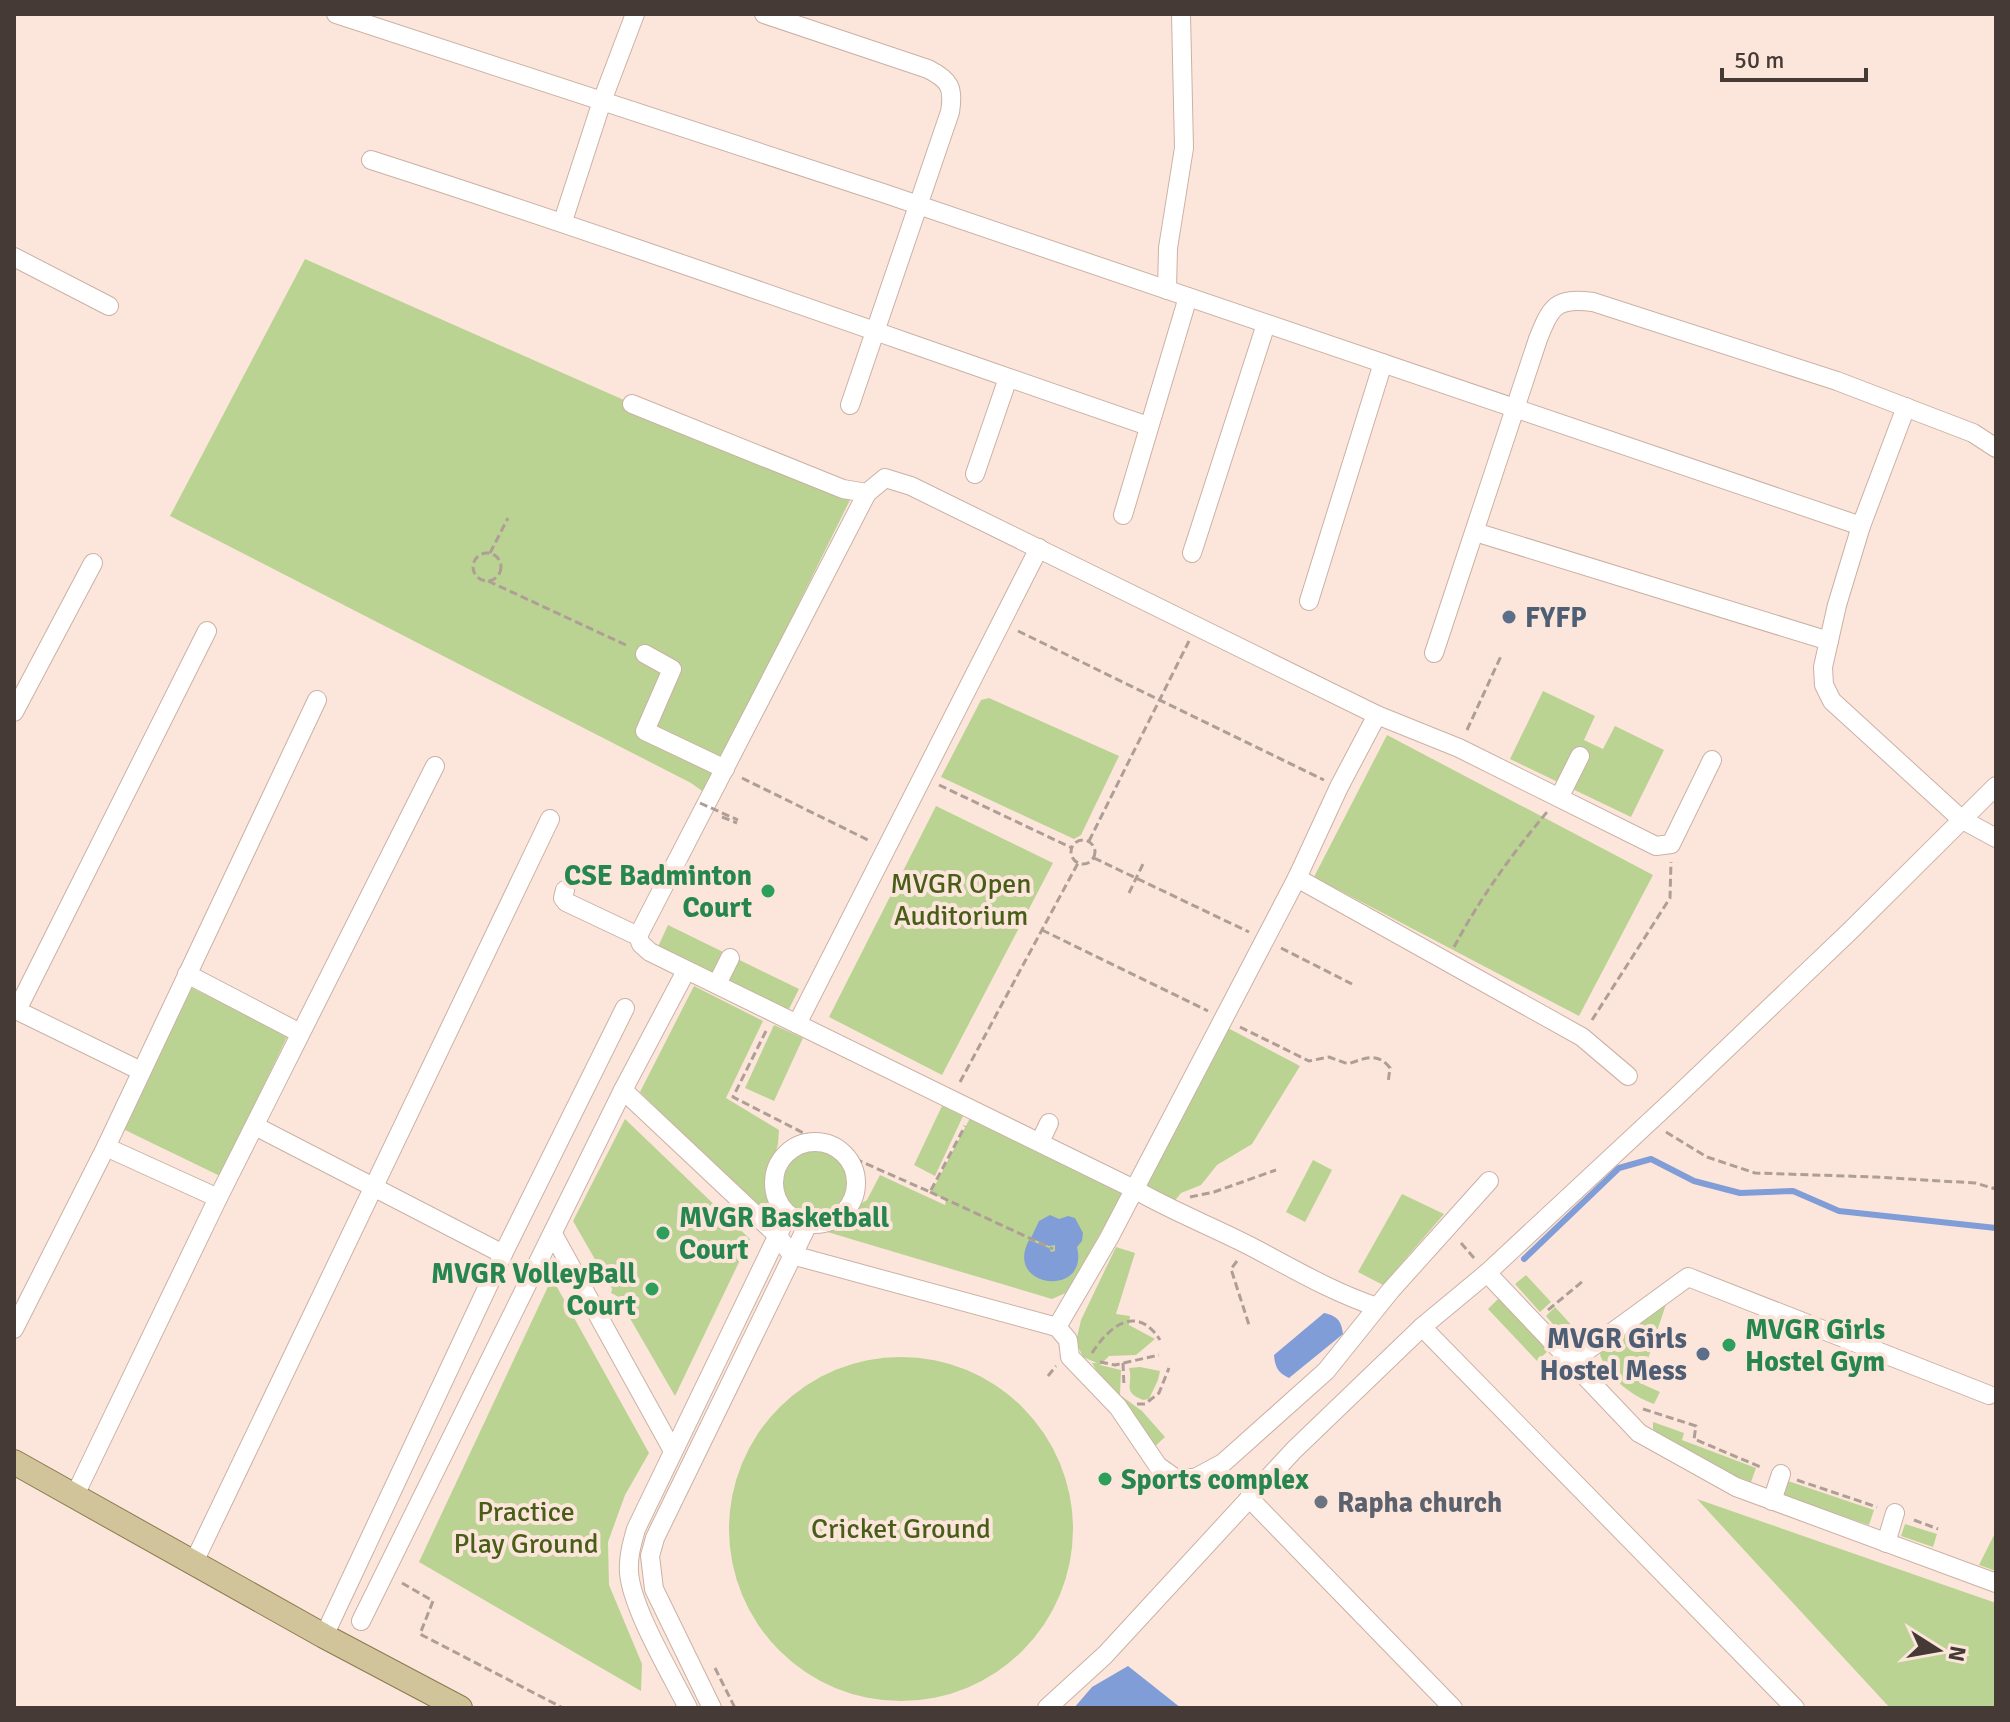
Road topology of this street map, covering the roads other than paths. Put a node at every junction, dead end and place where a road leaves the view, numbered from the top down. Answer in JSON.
{"nodes":[{"id":1,"x":336,"y":14,"type":"edge"},
{"id":2,"x":635,"y":14,"type":"edge"},
{"id":3,"x":764,"y":14,"type":"edge"},
{"id":4,"x":1181,"y":14,"type":"edge"},
{"id":5,"x":602,"y":101,"type":"junction"},
{"id":6,"x":371,"y":160,"type":"dead end"},
{"id":7,"x":919,"y":206,"type":"junction"},
{"id":8,"x":563,"y":221,"type":"junction"},
{"id":9,"x":14,"y":257,"type":"edge"},
{"id":10,"x":1167,"y":290,"type":"junction"},
{"id":11,"x":1188,"y":297,"type":"junction"},
{"id":12,"x":109,"y":306,"type":"dead end"},
{"id":13,"x":1266,"y":324,"type":"junction"},
{"id":14,"x":875,"y":333,"type":"junction"},
{"id":15,"x":1383,"y":363,"type":"junction"},
{"id":16,"x":1008,"y":378,"type":"junction"},
{"id":17,"x":632,"y":404,"type":"dead end"},
{"id":18,"x":850,"y":405,"type":"dead end"},
{"id":19,"x":1906,"y":407,"type":"junction"},
{"id":20,"x":1516,"y":408,"type":"junction"},
{"id":21,"x":1148,"y":426,"type":"junction"},
{"id":22,"x":1996,"y":448,"type":"edge"},
{"id":23,"x":975,"y":474,"type":"dead end"},
{"id":24,"x":867,"y":493,"type":"junction"},
{"id":25,"x":1123,"y":515,"type":"dead end"},
{"id":26,"x":1861,"y":526,"type":"junction"},
{"id":27,"x":1475,"y":532,"type":"junction"},
{"id":28,"x":1039,"y":548,"type":"junction"},
{"id":29,"x":1192,"y":553,"type":"dead end"},
{"id":30,"x":93,"y":563,"type":"dead end"},
{"id":31,"x":1309,"y":601,"type":"dead end"},
{"id":32,"x":207,"y":631,"type":"dead end"},
{"id":33,"x":1829,"y":641,"type":"junction"},
{"id":34,"x":1434,"y":653,"type":"dead end"},
{"id":35,"x":645,"y":654,"type":"road end"},
{"id":36,"x":317,"y":700,"type":"dead end"},
{"id":37,"x":14,"y":712,"type":"edge"},
{"id":38,"x":1377,"y":715,"type":"junction"},
{"id":39,"x":1580,"y":756,"type":"dead end"},
{"id":40,"x":1712,"y":760,"type":"dead end"},
{"id":41,"x":435,"y":766,"type":"dead end"},
{"id":42,"x":725,"y":769,"type":"junction"},
{"id":43,"x":1996,"y":786,"type":"edge"},
{"id":44,"x":1560,"y":796,"type":"junction"},
{"id":45,"x":550,"y":819,"type":"dead end"},
{"id":46,"x":1961,"y":819,"type":"junction"},
{"id":47,"x":1996,"y":838,"type":"edge"},
{"id":48,"x":1297,"y":878,"type":"junction"},
{"id":49,"x":565,"y":890,"type":"dead end"},
{"id":50,"x":638,"y":936,"type":"junction"},
{"id":51,"x":730,"y":958,"type":"dead end"},
{"id":52,"x":686,"y":971,"type":"junction"},
{"id":53,"x":187,"y":974,"type":"junction"},
{"id":54,"x":717,"y":984,"type":"junction"},
{"id":55,"x":625,"y":1008,"type":"dead end"},
{"id":56,"x":16,"y":1009,"type":"edge"},
{"id":57,"x":797,"y":1024,"type":"junction"},
{"id":58,"x":300,"y":1033,"type":"junction"},
{"id":59,"x":141,"y":1071,"type":"junction"},
{"id":60,"x":1628,"y":1076,"type":"dead end"},
{"id":61,"x":623,"y":1090,"type":"junction"},
{"id":62,"x":1049,"y":1123,"type":"dead end"},
{"id":63,"x":255,"y":1126,"type":"junction"},
{"id":64,"x":1040,"y":1142,"type":"junction"},
{"id":65,"x":106,"y":1147,"type":"junction"},
{"id":66,"x":1489,"y":1181,"type":"dead end"},
{"id":67,"x":374,"y":1188,"type":"junction"},
{"id":68,"x":1134,"y":1189,"type":"junction"},
{"id":69,"x":218,"y":1198,"type":"junction"},
{"id":70,"x":788,"y":1214,"type":"junction"},
{"id":71,"x":808,"y":1224,"type":"junction"},
{"id":72,"x":553,"y":1234,"type":"junction"},
{"id":73,"x":777,"y":1235,"type":"junction"},
{"id":74,"x":503,"y":1254,"type":"junction"},
{"id":75,"x":792,"y":1255,"type":"junction"},
{"id":76,"x":1487,"y":1273,"type":"junction"},
{"id":77,"x":1377,"y":1307,"type":"junction"},
{"id":78,"x":1057,"y":1327,"type":"junction"},
{"id":79,"x":1422,"y":1327,"type":"junction"},
{"id":80,"x":14,"y":1329,"type":"edge"},
{"id":81,"x":1570,"y":1363,"type":"junction"},
{"id":82,"x":1989,"y":1395,"type":"dead end"},
{"id":83,"x":673,"y":1451,"type":"junction"},
{"id":84,"x":14,"y":1462,"type":"edge"},
{"id":85,"x":1781,"y":1474,"type":"dead end"},
{"id":86,"x":74,"y":1497,"type":"junction"},
{"id":87,"x":1249,"y":1498,"type":"junction"},
{"id":88,"x":1772,"y":1501,"type":"junction"},
{"id":89,"x":1895,"y":1513,"type":"dead end"},
{"id":90,"x":1886,"y":1543,"type":"junction"},
{"id":91,"x":193,"y":1564,"type":"junction"},
{"id":92,"x":1996,"y":1583,"type":"edge"},
{"id":93,"x":361,"y":1621,"type":"dead end"},
{"id":94,"x":324,"y":1636,"type":"junction"},
{"id":95,"x":460,"y":1708,"type":"edge"},
{"id":96,"x":688,"y":1708,"type":"edge"},
{"id":97,"x":712,"y":1708,"type":"edge"},
{"id":98,"x":1047,"y":1708,"type":"edge"},
{"id":99,"x":1453,"y":1708,"type":"edge"},
{"id":100,"x":1795,"y":1708,"type":"edge"}],
"edges":[{"from":1,"to":5,"type":"street"},
{"from":2,"to":5,"type":"street"},
{"from":3,"to":7,"type":"street"},
{"from":4,"to":10,"type":"street"},
{"from":5,"to":7,"type":"street"},
{"from":5,"to":8,"type":"street"},
{"from":6,"to":8,"type":"street"},
{"from":7,"to":10,"type":"street"},
{"from":7,"to":14,"type":"street"},
{"from":8,"to":14,"type":"street"},
{"from":9,"to":12,"type":"street"},
{"from":10,"to":11,"type":"street"},
{"from":11,"to":13,"type":"street"},
{"from":11,"to":21,"type":"street"},
{"from":13,"to":15,"type":"street"},
{"from":13,"to":29,"type":"street"},
{"from":14,"to":16,"type":"street"},
{"from":14,"to":18,"type":"street"},
{"from":15,"to":20,"type":"street"},
{"from":15,"to":31,"type":"street"},
{"from":16,"to":21,"type":"street"},
{"from":16,"to":23,"type":"street"},
{"from":17,"to":24,"type":"street"},
{"from":19,"to":20,"type":"street"},
{"from":19,"to":22,"type":"street"},
{"from":19,"to":26,"type":"street"},
{"from":20,"to":26,"type":"street"},
{"from":20,"to":27,"type":"street"},
{"from":21,"to":25,"type":"street"},
{"from":24,"to":28,"type":"street"},
{"from":24,"to":42,"type":"street"},
{"from":26,"to":33,"type":"street"},
{"from":27,"to":33,"type":"street"},
{"from":27,"to":34,"type":"street"},
{"from":28,"to":38,"type":"street"},
{"from":28,"to":57,"type":"street"},
{"from":30,"to":37,"type":"street"},
{"from":32,"to":56,"type":"street"},
{"from":33,"to":46,"type":"street"},
{"from":35,"to":42,"type":"street"},
{"from":36,"to":53,"type":"street"},
{"from":38,"to":44,"type":"street"},
{"from":38,"to":48,"type":"street"},
{"from":39,"to":44,"type":"street"},
{"from":40,"to":44,"type":"street"},
{"from":41,"to":58,"type":"street"},
{"from":42,"to":50,"type":"street"},
{"from":43,"to":46,"type":"street"},
{"from":45,"to":67,"type":"street"},
{"from":46,"to":47,"type":"street"},
{"from":46,"to":76,"type":"street"},
{"from":48,"to":60,"type":"street"},
{"from":48,"to":68,"type":"street"},
{"from":49,"to":50,"type":"street"},
{"from":50,"to":52,"type":"street"},
{"from":51,"to":54,"type":"street"},
{"from":52,"to":54,"type":"street"},
{"from":52,"to":61,"type":"street"},
{"from":53,"to":58,"type":"street"},
{"from":53,"to":59,"type":"street"},
{"from":54,"to":57,"type":"street"},
{"from":55,"to":74,"type":"street"},
{"from":56,"to":59,"type":"street"},
{"from":57,"to":64,"type":"street"},
{"from":58,"to":63,"type":"street"},
{"from":59,"to":65,"type":"street"},
{"from":61,"to":72,"type":"street"},
{"from":61,"to":73,"type":"street"},
{"from":62,"to":64,"type":"street"},
{"from":63,"to":67,"type":"street"},
{"from":63,"to":69,"type":"street"},
{"from":64,"to":68,"type":"street"},
{"from":65,"to":69,"type":"street"},
{"from":65,"to":80,"type":"street"},
{"from":66,"to":77,"type":"street"},
{"from":67,"to":74,"type":"street"},
{"from":67,"to":91,"type":"street"},
{"from":68,"to":77,"type":"street"},
{"from":68,"to":78,"type":"street"},
{"from":69,"to":86,"type":"street"},
{"from":70,"to":71,"type":"street"},
{"from":70,"to":71,"type":"street"},
{"from":70,"to":73,"type":"street"},
{"from":71,"to":75,"type":"street"},
{"from":72,"to":83,"type":"street"},
{"from":72,"to":93,"type":"street"},
{"from":73,"to":75,"type":"street"},
{"from":73,"to":83,"type":"street"},
{"from":74,"to":94,"type":"street"},
{"from":75,"to":78,"type":"street"},
{"from":75,"to":97,"type":"street"},
{"from":76,"to":79,"type":"street"},
{"from":76,"to":81,"type":"street"},
{"from":77,"to":78,"type":"street"},
{"from":79,"to":87,"type":"street"},
{"from":79,"to":100,"type":"street"},
{"from":81,"to":82,"type":"street"},
{"from":81,"to":88,"type":"street"},
{"from":83,"to":96,"type":"street"},
{"from":84,"to":86,"type":"main road"},
{"from":85,"to":88,"type":"street"},
{"from":86,"to":91,"type":"main road"},
{"from":87,"to":98,"type":"street"},
{"from":87,"to":99,"type":"street"},
{"from":88,"to":90,"type":"street"},
{"from":89,"to":90,"type":"street"},
{"from":90,"to":92,"type":"street"},
{"from":91,"to":94,"type":"main road"},
{"from":94,"to":95,"type":"main road"}]}
